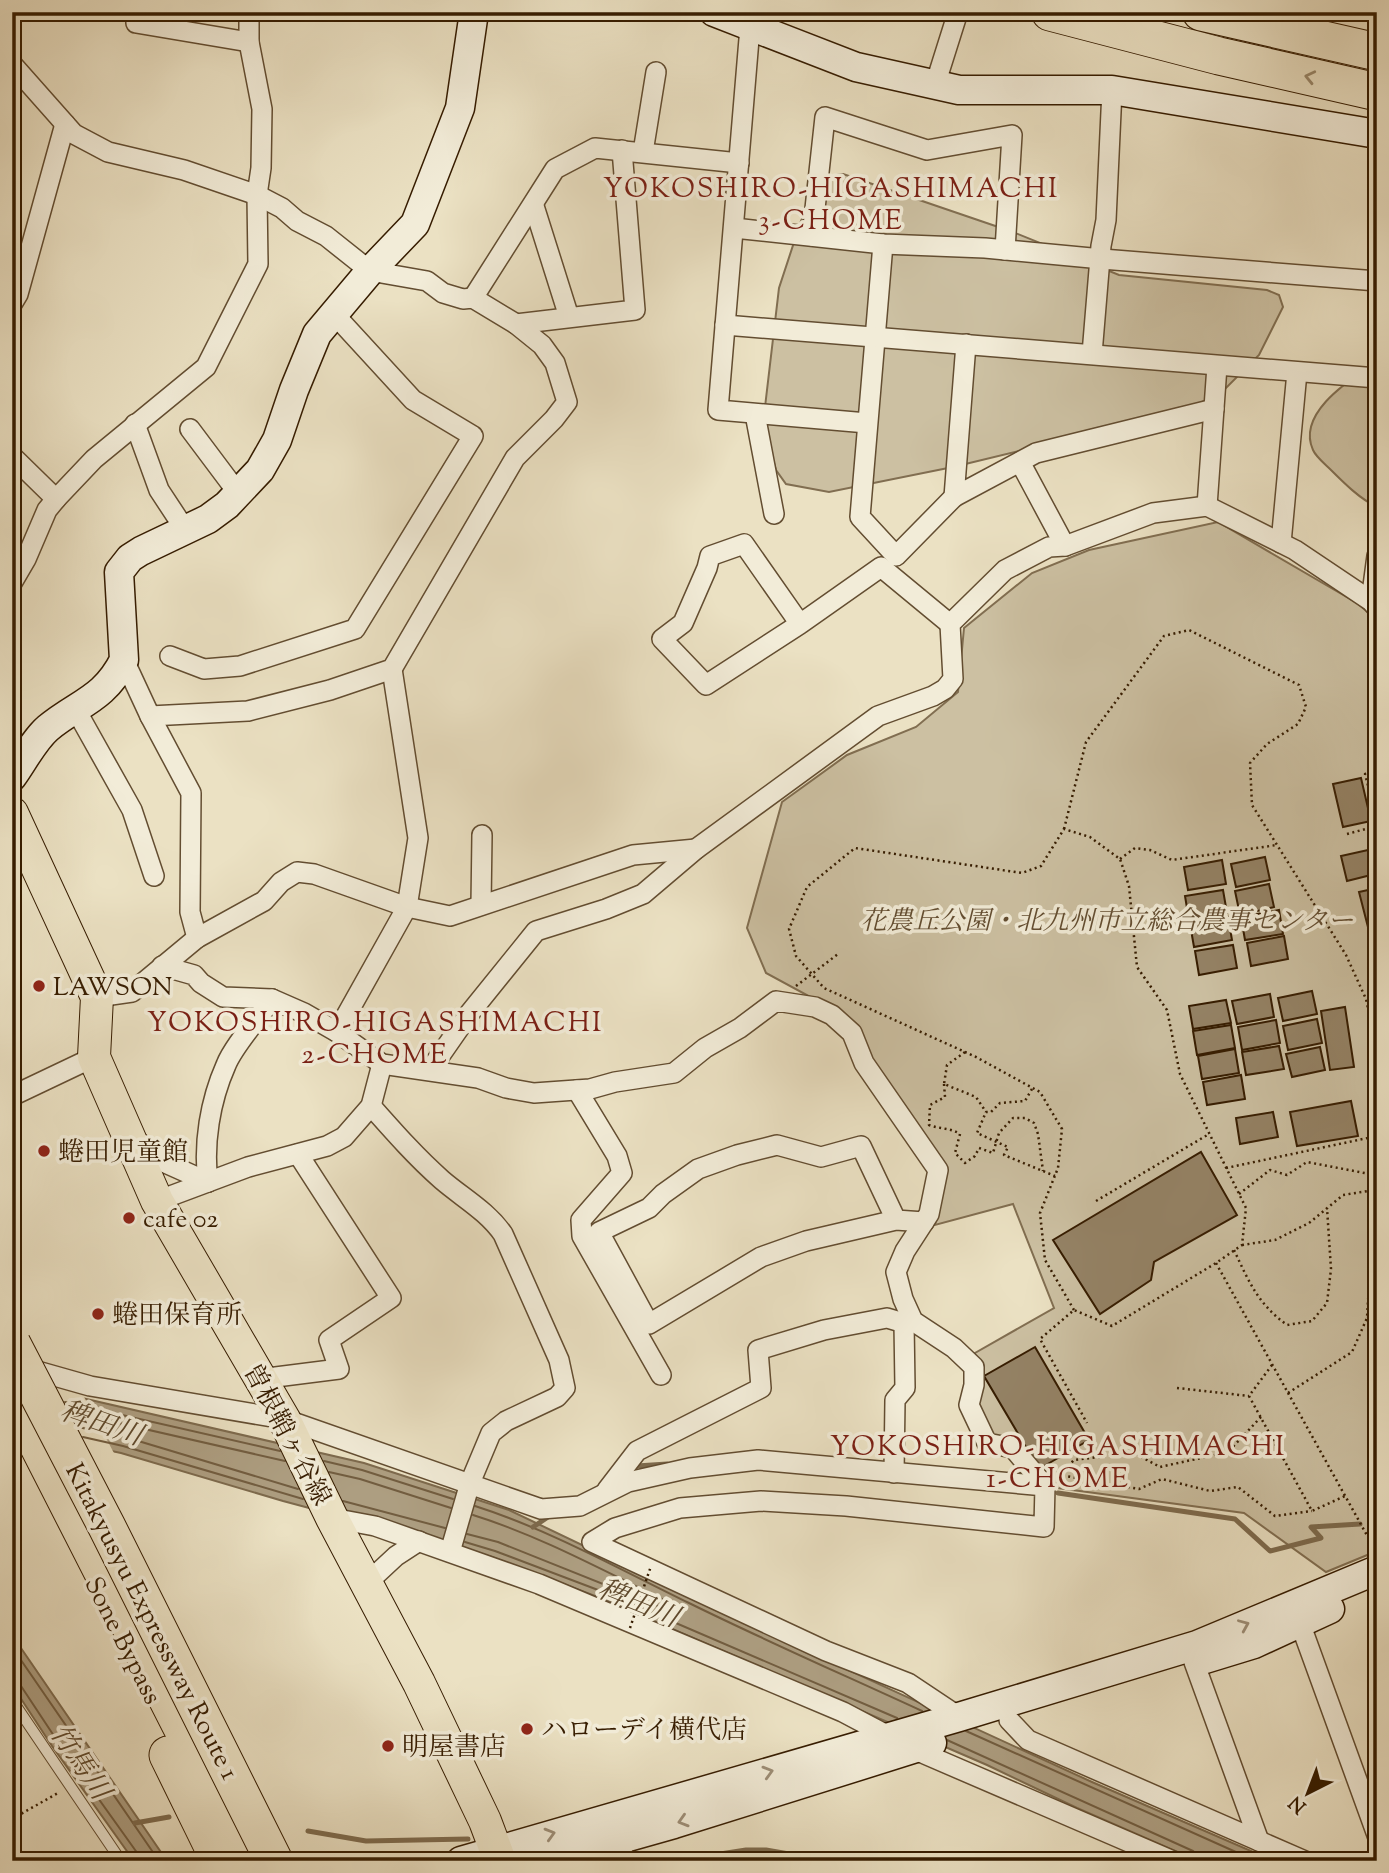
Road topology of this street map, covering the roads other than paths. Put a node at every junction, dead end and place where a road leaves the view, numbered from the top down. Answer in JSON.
{"nodes":[{"id":1,"x":249,"y":12,"type":"edge"},
{"id":2,"x":474,"y":12,"type":"edge"},
{"id":3,"x":714,"y":12,"type":"edge"},
{"id":4,"x":958,"y":12,"type":"edge"},
{"id":5,"x":1050,"y":12,"type":"edge"},
{"id":6,"x":1201,"y":12,"type":"edge"},
{"id":7,"x":136,"y":23,"type":"dead end"},
{"id":8,"x":750,"y":27,"type":"junction"},
{"id":9,"x":249,"y":42,"type":"junction"},
{"id":10,"x":1377,"y":52,"type":"edge"},
{"id":11,"x":12,"y":64,"type":"edge"},
{"id":12,"x":656,"y":72,"type":"dead end"},
{"id":13,"x":935,"y":85,"type":"junction"},
{"id":14,"x":1112,"y":90,"type":"junction"},
{"id":15,"x":1377,"y":92,"type":"edge"},
{"id":16,"x":65,"y":124,"type":"junction"},
{"id":17,"x":1377,"y":134,"type":"edge"},
{"id":18,"x":622,"y":150,"type":"junction"},
{"id":19,"x":643,"y":152,"type":"junction"},
{"id":20,"x":739,"y":163,"type":"junction"},
{"id":21,"x":257,"y":195,"type":"junction"},
{"id":22,"x":534,"y":206,"type":"junction"},
{"id":23,"x":734,"y":228,"type":"junction"},
{"id":24,"x":812,"y":236,"type":"junction"},
{"id":25,"x":883,"y":244,"type":"junction"},
{"id":26,"x":1005,"y":250,"type":"junction"},
{"id":27,"x":1102,"y":260,"type":"junction"},
{"id":28,"x":370,"y":271,"type":"junction"},
{"id":29,"x":1377,"y":281,"type":"edge"},
{"id":30,"x":473,"y":298,"type":"junction"},
{"id":31,"x":12,"y":304,"type":"edge"},
{"id":32,"x":334,"y":314,"type":"junction"},
{"id":33,"x":569,"y":317,"type":"junction"},
{"id":34,"x":516,"y":324,"type":"junction"},
{"id":35,"x":725,"y":325,"type":"junction"},
{"id":36,"x":874,"y":336,"type":"junction"},
{"id":37,"x":966,"y":344,"type":"junction"},
{"id":38,"x":1092,"y":354,"type":"junction"},
{"id":39,"x":1217,"y":366,"type":"junction"},
{"id":40,"x":1297,"y":372,"type":"junction"},
{"id":41,"x":1377,"y":378,"type":"edge"},
{"id":42,"x":1214,"y":409,"type":"junction"},
{"id":43,"x":755,"y":414,"type":"junction"},
{"id":44,"x":135,"y":424,"type":"junction"},
{"id":45,"x":867,"y":424,"type":"junction"},
{"id":46,"x":190,"y":429,"type":"dead end"},
{"id":47,"x":12,"y":456,"type":"edge"},
{"id":48,"x":1020,"y":462,"type":"junction"},
{"id":49,"x":238,"y":493,"type":"junction"},
{"id":50,"x":954,"y":497,"type":"junction"},
{"id":51,"x":56,"y":499,"type":"junction"},
{"id":52,"x":1208,"y":506,"type":"junction"},
{"id":53,"x":774,"y":514,"type":"dead end"},
{"id":54,"x":186,"y":531,"type":"junction"},
{"id":55,"x":1281,"y":542,"type":"junction"},
{"id":56,"x":1065,"y":546,"type":"junction"},
{"id":57,"x":1377,"y":556,"type":"edge"},
{"id":58,"x":12,"y":583,"type":"edge"},
{"id":59,"x":1374,"y":604,"type":"edge"},
{"id":60,"x":800,"y":624,"type":"junction"},
{"id":61,"x":950,"y":624,"type":"junction"},
{"id":62,"x":170,"y":656,"type":"dead end"},
{"id":63,"x":124,"y":660,"type":"junction"},
{"id":64,"x":392,"y":668,"type":"junction"},
{"id":65,"x":76,"y":710,"type":"junction"},
{"id":66,"x":150,"y":716,"type":"junction"},
{"id":67,"x":12,"y":777,"type":"edge"},
{"id":68,"x":12,"y":813,"type":"edge"},
{"id":69,"x":482,"y":835,"type":"dead end"},
{"id":70,"x":696,"y":849,"type":"junction"},
{"id":71,"x":154,"y":876,"type":"dead end"},
{"id":72,"x":481,"y":905,"type":"junction"},
{"id":73,"x":407,"y":907,"type":"junction"},
{"id":74,"x":197,"y":938,"type":"junction"},
{"id":75,"x":162,"y":966,"type":"junction"},
{"id":76,"x":97,"y":997,"type":"junction"},
{"id":77,"x":272,"y":999,"type":"junction"},
{"id":78,"x":337,"y":1032,"type":"junction"},
{"id":79,"x":94,"y":1056,"type":"junction"},
{"id":80,"x":382,"y":1064,"type":"junction"},
{"id":81,"x":430,"y":1070,"type":"junction"},
{"id":82,"x":577,"y":1090,"type":"junction"},
{"id":83,"x":12,"y":1096,"type":"edge"},
{"id":84,"x":371,"y":1106,"type":"junction"},
{"id":85,"x":127,"y":1132,"type":"junction"},
{"id":86,"x":298,"y":1154,"type":"junction"},
{"id":87,"x":208,"y":1182,"type":"junction"},
{"id":88,"x":157,"y":1200,"type":"junction"},
{"id":89,"x":896,"y":1220,"type":"junction"},
{"id":90,"x":925,"y":1222,"type":"junction"},
{"id":91,"x":12,"y":1322,"type":"edge"},
{"id":92,"x":908,"y":1322,"type":"junction"},
{"id":93,"x":12,"y":1344,"type":"edge"},
{"id":94,"x":661,"y":1375,"type":"dead end"},
{"id":95,"x":260,"y":1379,"type":"junction"},
{"id":96,"x":30,"y":1381,"type":"edge"},
{"id":97,"x":286,"y":1425,"type":"junction"},
{"id":98,"x":20,"y":1433,"type":"edge"},
{"id":99,"x":894,"y":1473,"type":"junction"},
{"id":100,"x":1045,"y":1486,"type":"junction"},
{"id":101,"x":469,"y":1487,"type":"junction"},
{"id":102,"x":103,"y":1493,"type":"junction"},
{"id":103,"x":605,"y":1494,"type":"junction"},
{"id":104,"x":332,"y":1518,"type":"junction"},
{"id":105,"x":75,"y":1541,"type":"junction"},
{"id":106,"x":419,"y":1541,"type":"junction"},
{"id":107,"x":450,"y":1552,"type":"junction"},
{"id":108,"x":1377,"y":1570,"type":"edge"},
{"id":109,"x":367,"y":1583,"type":"junction"},
{"id":110,"x":1377,"y":1588,"type":"edge"},
{"id":111,"x":1299,"y":1613,"type":"junction"},
{"id":112,"x":1194,"y":1662,"type":"junction"},
{"id":113,"x":12,"y":1700,"type":"edge"},
{"id":114,"x":982,"y":1719,"type":"junction"},
{"id":115,"x":895,"y":1742,"type":"junction"},
{"id":116,"x":834,"y":1763,"type":"junction"},
{"id":117,"x":1377,"y":1835,"type":"edge"},
{"id":118,"x":1259,"y":1841,"type":"junction"},
{"id":119,"x":622,"y":1851,"type":"edge"},
{"id":120,"x":498,"y":1855,"type":"edge"},
{"id":121,"x":121,"y":1861,"type":"edge"},
{"id":122,"x":220,"y":1861,"type":"edge"},
{"id":123,"x":235,"y":1861,"type":"edge"},
{"id":124,"x":250,"y":1861,"type":"edge"},
{"id":125,"x":261,"y":1861,"type":"edge"},
{"id":126,"x":274,"y":1861,"type":"edge"},
{"id":127,"x":289,"y":1861,"type":"edge"},
{"id":128,"x":461,"y":1861,"type":"edge"},
{"id":129,"x":543,"y":1861,"type":"edge"},
{"id":130,"x":1173,"y":1861,"type":"edge"},
{"id":131,"x":1306,"y":1861,"type":"edge"}],
"edges":[{"from":1,"to":9,"type":"street"},
{"from":2,"to":28,"type":"street"},
{"from":3,"to":8,"type":"street"},
{"from":4,"to":13,"type":"street"},
{"from":15,"to":5,"type":"highway","one_way":true},
{"from":6,"to":10,"type":"highway"},
{"from":7,"to":9,"type":"street"},
{"from":8,"to":13,"type":"street"},
{"from":8,"to":20,"type":"street"},
{"from":9,"to":21,"type":"street"},
{"from":11,"to":16,"type":"street"},
{"from":12,"to":19,"type":"street"},
{"from":13,"to":14,"type":"street"},
{"from":14,"to":17,"type":"street"},
{"from":14,"to":27,"type":"street"},
{"from":16,"to":21,"type":"street"},
{"from":16,"to":31,"type":"street"},
{"from":18,"to":19,"type":"street"},
{"from":18,"to":22,"type":"street"},
{"from":18,"to":33,"type":"street"},
{"from":19,"to":20,"type":"street"},
{"from":20,"to":23,"type":"street"},
{"from":21,"to":28,"type":"street"},
{"from":21,"to":44,"type":"street"},
{"from":22,"to":30,"type":"street"},
{"from":22,"to":33,"type":"street"},
{"from":23,"to":24,"type":"street"},
{"from":23,"to":35,"type":"street"},
{"from":24,"to":25,"type":"street"},
{"from":24,"to":26,"type":"street"},
{"from":25,"to":26,"type":"street"},
{"from":25,"to":36,"type":"street"},
{"from":26,"to":27,"type":"street"},
{"from":27,"to":29,"type":"street"},
{"from":27,"to":38,"type":"street"},
{"from":28,"to":30,"type":"street"},
{"from":28,"to":32,"type":"street"},
{"from":30,"to":34,"type":"street"},
{"from":32,"to":49,"type":"street"},
{"from":32,"to":62,"type":"street"},
{"from":33,"to":34,"type":"street"},
{"from":34,"to":64,"type":"street"},
{"from":35,"to":36,"type":"street"},
{"from":35,"to":43,"type":"street"},
{"from":36,"to":37,"type":"street"},
{"from":36,"to":45,"type":"street"},
{"from":37,"to":38,"type":"street"},
{"from":37,"to":50,"type":"street"},
{"from":38,"to":39,"type":"street"},
{"from":39,"to":40,"type":"street"},
{"from":39,"to":42,"type":"street"},
{"from":40,"to":41,"type":"street"},
{"from":40,"to":55,"type":"street"},
{"from":42,"to":48,"type":"street"},
{"from":42,"to":52,"type":"street"},
{"from":43,"to":45,"type":"street"},
{"from":43,"to":53,"type":"street"},
{"from":44,"to":51,"type":"street"},
{"from":44,"to":54,"type":"street"},
{"from":45,"to":50,"type":"street"},
{"from":46,"to":49,"type":"street"},
{"from":47,"to":51,"type":"street"},
{"from":48,"to":50,"type":"street"},
{"from":48,"to":56,"type":"street"},
{"from":49,"to":54,"type":"street"},
{"from":51,"to":58,"type":"street"},
{"from":52,"to":55,"type":"street"},
{"from":52,"to":56,"type":"street"},
{"from":54,"to":63,"type":"street"},
{"from":55,"to":59,"type":"street"},
{"from":56,"to":61,"type":"street"},
{"from":57,"to":59,"type":"street"},
{"from":60,"to":60,"type":"street"},
{"from":60,"to":61,"type":"street"},
{"from":61,"to":70,"type":"street"},
{"from":63,"to":65,"type":"street"},
{"from":63,"to":66,"type":"street"},
{"from":64,"to":66,"type":"street"},
{"from":64,"to":73,"type":"street"},
{"from":65,"to":67,"type":"street"},
{"from":65,"to":71,"type":"street"},
{"from":66,"to":74,"type":"street"},
{"from":68,"to":76,"type":"main road","name":"曽根鞘ヶ谷線"},
{"from":69,"to":72,"type":"street"},
{"from":70,"to":72,"type":"street"},
{"from":70,"to":81,"type":"street"},
{"from":72,"to":73,"type":"street"},
{"from":73,"to":74,"type":"street"},
{"from":73,"to":78,"type":"street"},
{"from":74,"to":75,"type":"street"},
{"from":75,"to":76,"type":"street"},
{"from":75,"to":77,"type":"street"},
{"from":76,"to":79,"type":"main road","name":"曽根鞘ヶ谷線"},
{"from":77,"to":78,"type":"street"},
{"from":77,"to":87,"type":"street"},
{"from":78,"to":80,"type":"street"},
{"from":79,"to":83,"type":"street"},
{"from":79,"to":85,"type":"main road","name":"曽根鞘ヶ谷線"},
{"from":80,"to":81,"type":"street"},
{"from":80,"to":84,"type":"street"},
{"from":81,"to":82,"type":"street"},
{"from":82,"to":90,"type":"street"},
{"from":82,"to":94,"type":"street"},
{"from":84,"to":86,"type":"street"},
{"from":84,"to":101,"type":"street"},
{"from":85,"to":87,"type":"street"},
{"from":85,"to":88,"type":"main road","name":"曽根鞘ヶ谷線"},
{"from":86,"to":87,"type":"street"},
{"from":86,"to":95,"type":"street"},
{"from":87,"to":88,"type":"street"},
{"from":88,"to":95,"type":"main road","name":"曽根鞘ヶ谷線"},
{"from":89,"to":89,"type":"street"},
{"from":89,"to":90,"type":"street"},
{"from":90,"to":92,"type":"street"},
{"from":91,"to":96,"type":"highway","name":"Sone Bypass"},
{"from":92,"to":99,"type":"street"},
{"from":92,"to":100,"type":"street"},
{"from":92,"to":103,"type":"street"},
{"from":93,"to":126,"type":"highway","name":"Kitakyusyu Expressway Route 1","bridge":true},
{"from":95,"to":97,"type":"main road","name":"曽根鞘ヶ谷線"},
{"from":96,"to":97,"type":"street"},
{"from":96,"to":102,"type":"highway","name":"Sone Bypass"},
{"from":96,"to":124,"type":"highway","name":"Kitakyusyu Expressway Route 1"},
{"from":97,"to":101,"type":"street"},
{"from":97,"to":104,"type":"main road","name":"曽根鞘ヶ谷線"},
{"from":98,"to":105,"type":"highway","name":"Sone Bypass"},
{"from":99,"to":100,"type":"street"},
{"from":99,"to":103,"type":"street"},
{"from":100,"to":114,"type":"street"},
{"from":101,"to":103,"type":"street"},
{"from":101,"to":107,"type":"street"},
{"from":102,"to":125,"type":"highway","name":"Sone Bypass"},
{"from":102,"to":127,"type":"highway","name":"Sone Bypass"},
{"from":104,"to":106,"type":"street"},
{"from":104,"to":109,"type":"main road","name":"曽根鞘ヶ谷線"},
{"from":105,"to":122,"type":"highway"},
{"from":105,"to":123,"type":"highway","name":"Sone Bypass"},
{"from":106,"to":107,"type":"street"},
{"from":106,"to":109,"type":"street"},
{"from":107,"to":115,"type":"street"},
{"from":108,"to":111,"type":"street"},
{"from":109,"to":120,"type":"main road","name":"曽根鞘ヶ谷線"},
{"from":110,"to":111,"type":"street"},
{"from":111,"to":112,"type":"street"},
{"from":114,"to":111,"type":"street","one_way":true},
{"from":111,"to":117,"type":"street"},
{"from":112,"to":114,"type":"street"},
{"from":112,"to":118,"type":"street"},
{"from":113,"to":121,"type":"lane"},
{"from":114,"to":115,"type":"street"},
{"from":114,"to":118,"type":"street"},
{"from":115,"to":116,"type":"street"},
{"from":115,"to":130,"type":"street"},
{"from":116,"to":119,"type":"street","one_way":true},
{"from":120,"to":116,"type":"street","one_way":true},
{"from":118,"to":131,"type":"street"},
{"from":119,"to":129,"type":"street"},
{"from":120,"to":128,"type":"street"}]}
